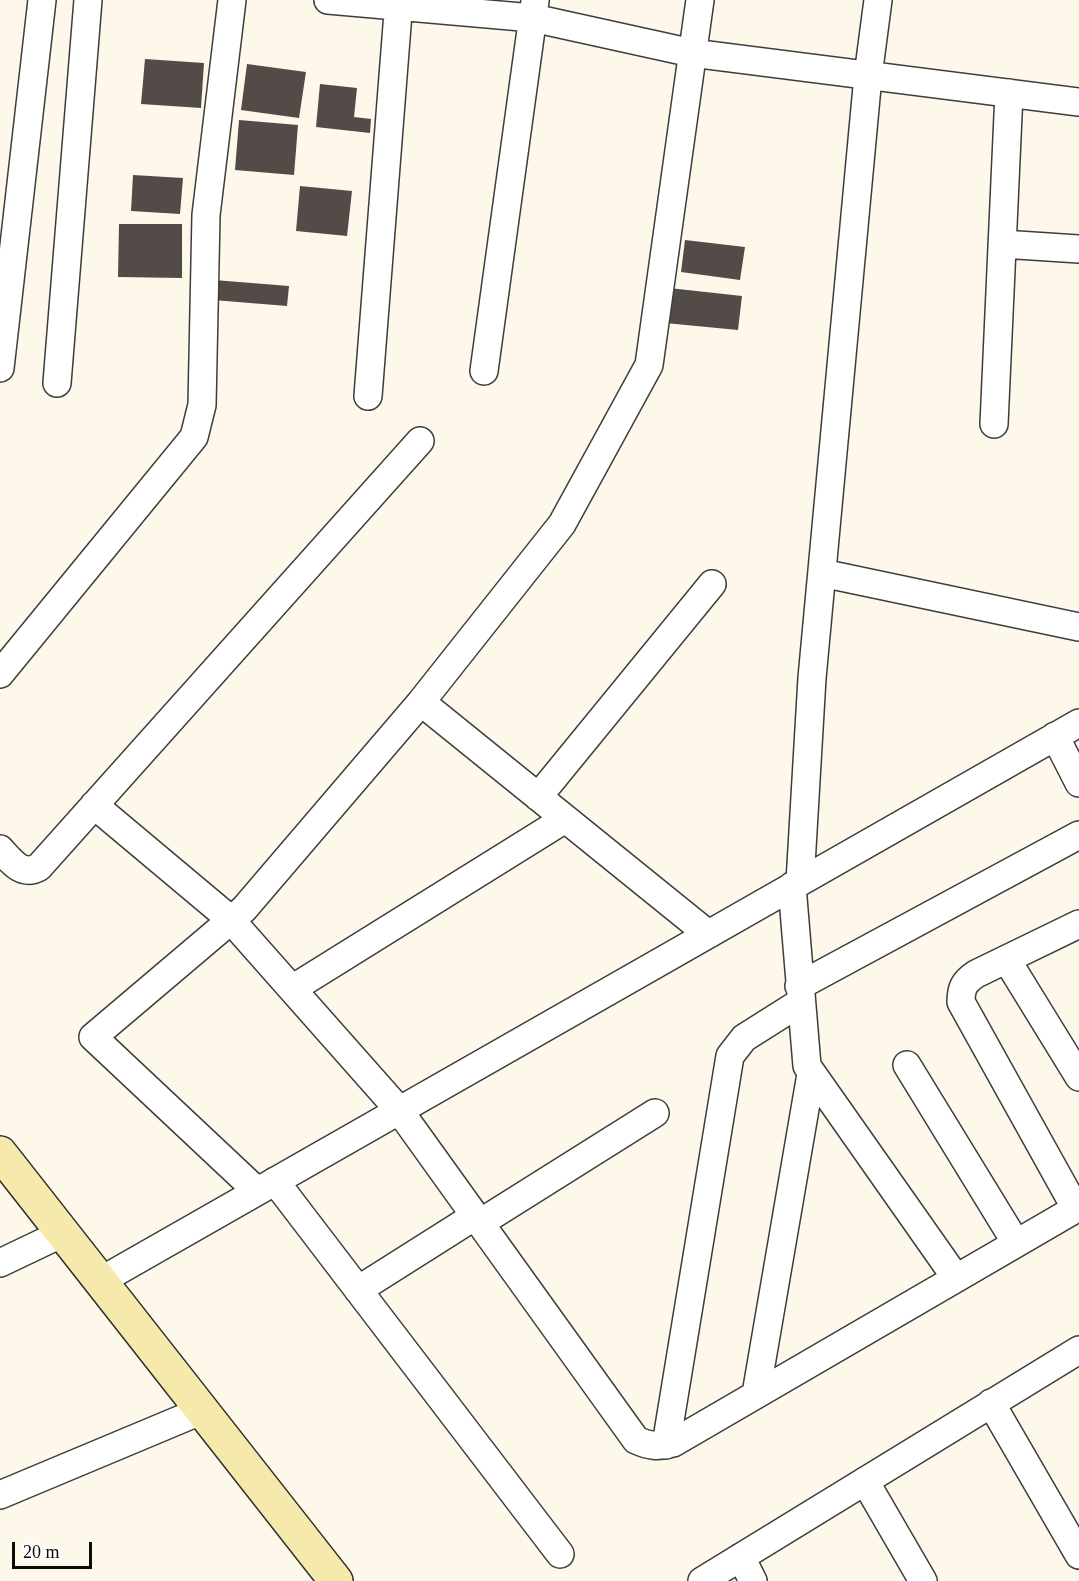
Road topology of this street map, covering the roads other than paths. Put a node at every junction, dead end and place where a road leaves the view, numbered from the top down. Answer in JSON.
{"nodes":[{"id":1,"x":42,"y":0,"type":"edge"},
{"id":2,"x":88,"y":0,"type":"edge"},
{"id":3,"x":232,"y":0,"type":"edge"},
{"id":4,"x":328,"y":0,"type":"edge"},
{"id":5,"x":699,"y":0,"type":"edge"},
{"id":6,"x":878,"y":0,"type":"edge"},
{"id":7,"x":399,"y":3,"type":"edge"},
{"id":8,"x":534,"y":9,"type":"edge"},
{"id":9,"x":692,"y":53,"type":"junction"},
{"id":10,"x":868,"y":76,"type":"junction"},
{"id":11,"x":1009,"y":93,"type":"junction"},
{"id":12,"x":1079,"y":102,"type":"edge"},
{"id":13,"x":1002,"y":244,"type":"junction"},
{"id":14,"x":1079,"y":249,"type":"edge"},
{"id":15,"x":3,"y":317,"type":"edge"},
{"id":16,"x":0,"y":368,"type":"edge"},
{"id":17,"x":484,"y":371,"type":"dead end"},
{"id":18,"x":57,"y":383,"type":"dead end"},
{"id":19,"x":368,"y":396,"type":"dead end"},
{"id":20,"x":994,"y":424,"type":"dead end"},
{"id":21,"x":420,"y":441,"type":"dead end"},
{"id":22,"x":822,"y":573,"type":"junction"},
{"id":23,"x":712,"y":584,"type":"dead end"},
{"id":24,"x":1079,"y":627,"type":"edge"},
{"id":25,"x":0,"y":674,"type":"edge"},
{"id":26,"x":421,"y":702,"type":"junction"},
{"id":27,"x":1079,"y":723,"type":"edge"},
{"id":28,"x":1055,"y":736,"type":"junction"},
{"id":29,"x":1079,"y":783,"type":"edge"},
{"id":30,"x":538,"y":797,"type":"junction"},
{"id":31,"x":94,"y":806,"type":"junction"},
{"id":32,"x":565,"y":819,"type":"junction"},
{"id":33,"x":1079,"y":835,"type":"edge"},
{"id":34,"x":0,"y":849,"type":"edge"},
{"id":35,"x":796,"y":884,"type":"junction"},
{"id":36,"x":230,"y":919,"type":"junction"},
{"id":37,"x":1076,"y":933,"type":"edge"},
{"id":38,"x":708,"y":934,"type":"junction"},
{"id":39,"x":1007,"y":960,"type":"junction"},
{"id":40,"x":292,"y":989,"type":"junction"},
{"id":41,"x":800,"y":994,"type":"junction"},
{"id":42,"x":907,"y":1065,"type":"dead end"},
{"id":43,"x":811,"y":1074,"type":"junction"},
{"id":44,"x":1079,"y":1077,"type":"edge"},
{"id":45,"x":399,"y":1110,"type":"junction"},
{"id":46,"x":656,"y":1113,"type":"dead end"},
{"id":47,"x":0,"y":1153,"type":"edge"},
{"id":48,"x":266,"y":1186,"type":"junction"},
{"id":49,"x":1077,"y":1208,"type":"edge"},
{"id":50,"x":478,"y":1220,"type":"junction"},
{"id":51,"x":65,"y":1232,"type":"junction"},
{"id":52,"x":1016,"y":1243,"type":"junction"},
{"id":53,"x":0,"y":1263,"type":"edge"},
{"id":54,"x":956,"y":1278,"type":"junction"},
{"id":55,"x":102,"y":1280,"type":"junction"},
{"id":56,"x":358,"y":1290,"type":"junction"},
{"id":57,"x":1079,"y":1350,"type":"edge"},
{"id":58,"x":756,"y":1394,"type":"junction"},
{"id":59,"x":992,"y":1404,"type":"junction"},
{"id":60,"x":203,"y":1410,"type":"junction"},
{"id":61,"x":666,"y":1444,"type":"junction"},
{"id":62,"x":865,"y":1481,"type":"junction"},
{"id":63,"x":0,"y":1495,"type":"edge"},
{"id":64,"x":1076,"y":1541,"type":"edge"},
{"id":65,"x":560,"y":1554,"type":"dead end"},
{"id":66,"x":747,"y":1569,"type":"edge"},
{"id":67,"x":336,"y":1581,"type":"edge"},
{"id":68,"x":702,"y":1581,"type":"edge"},
{"id":69,"x":923,"y":1581,"type":"edge"}],
"edges":[{"from":1,"to":15,"type":"street"},
{"from":2,"to":18,"type":"street"},
{"from":3,"to":25,"type":"street"},
{"from":4,"to":7,"type":"street"},
{"from":5,"to":9,"type":"street"},
{"from":6,"to":10,"type":"street"},
{"from":7,"to":8,"type":"street"},
{"from":7,"to":19,"type":"street"},
{"from":8,"to":9,"type":"street"},
{"from":8,"to":17,"type":"street"},
{"from":9,"to":10,"type":"street"},
{"from":9,"to":26,"type":"street"},
{"from":10,"to":11,"type":"street"},
{"from":10,"to":22,"type":"street"},
{"from":11,"to":12,"type":"street"},
{"from":11,"to":13,"type":"street"},
{"from":13,"to":14,"type":"street"},
{"from":13,"to":20,"type":"street"},
{"from":15,"to":16,"type":"street"},
{"from":21,"to":31,"type":"street"},
{"from":22,"to":24,"type":"street"},
{"from":22,"to":35,"type":"street"},
{"from":23,"to":30,"type":"street"},
{"from":26,"to":30,"type":"street"},
{"from":26,"to":36,"type":"street"},
{"from":27,"to":28,"type":"street"},
{"from":28,"to":29,"type":"street"},
{"from":28,"to":35,"type":"street"},
{"from":30,"to":32,"type":"street"},
{"from":31,"to":34,"type":"street"},
{"from":31,"to":36,"type":"street"},
{"from":32,"to":38,"type":"street"},
{"from":32,"to":40,"type":"street"},
{"from":33,"to":41,"type":"street"},
{"from":35,"to":38,"type":"street"},
{"from":35,"to":41,"type":"street"},
{"from":36,"to":40,"type":"street"},
{"from":36,"to":48,"type":"street"},
{"from":37,"to":39,"type":"street"},
{"from":38,"to":45,"type":"street"},
{"from":39,"to":44,"type":"street"},
{"from":39,"to":49,"type":"street"},
{"from":40,"to":45,"type":"street"},
{"from":41,"to":43,"type":"street"},
{"from":41,"to":61,"type":"street"},
{"from":42,"to":52,"type":"street"},
{"from":43,"to":54,"type":"street"},
{"from":43,"to":58,"type":"street"},
{"from":45,"to":48,"type":"street"},
{"from":45,"to":50,"type":"street"},
{"from":46,"to":50,"type":"street"},
{"from":47,"to":51,"type":"street"},
{"from":48,"to":55,"type":"street"},
{"from":48,"to":56,"type":"street"},
{"from":49,"to":52,"type":"street"},
{"from":50,"to":56,"type":"street"},
{"from":50,"to":61,"type":"street"},
{"from":51,"to":53,"type":"street"},
{"from":51,"to":55,"type":"street"},
{"from":52,"to":54,"type":"street"},
{"from":54,"to":58,"type":"street"},
{"from":55,"to":60,"type":"street"},
{"from":56,"to":65,"type":"street"},
{"from":57,"to":59,"type":"street"},
{"from":58,"to":61,"type":"street"},
{"from":59,"to":62,"type":"street"},
{"from":59,"to":64,"type":"street"},
{"from":60,"to":63,"type":"street"},
{"from":60,"to":67,"type":"street"},
{"from":62,"to":66,"type":"street"},
{"from":62,"to":69,"type":"street"},
{"from":66,"to":68,"type":"street"}]}
